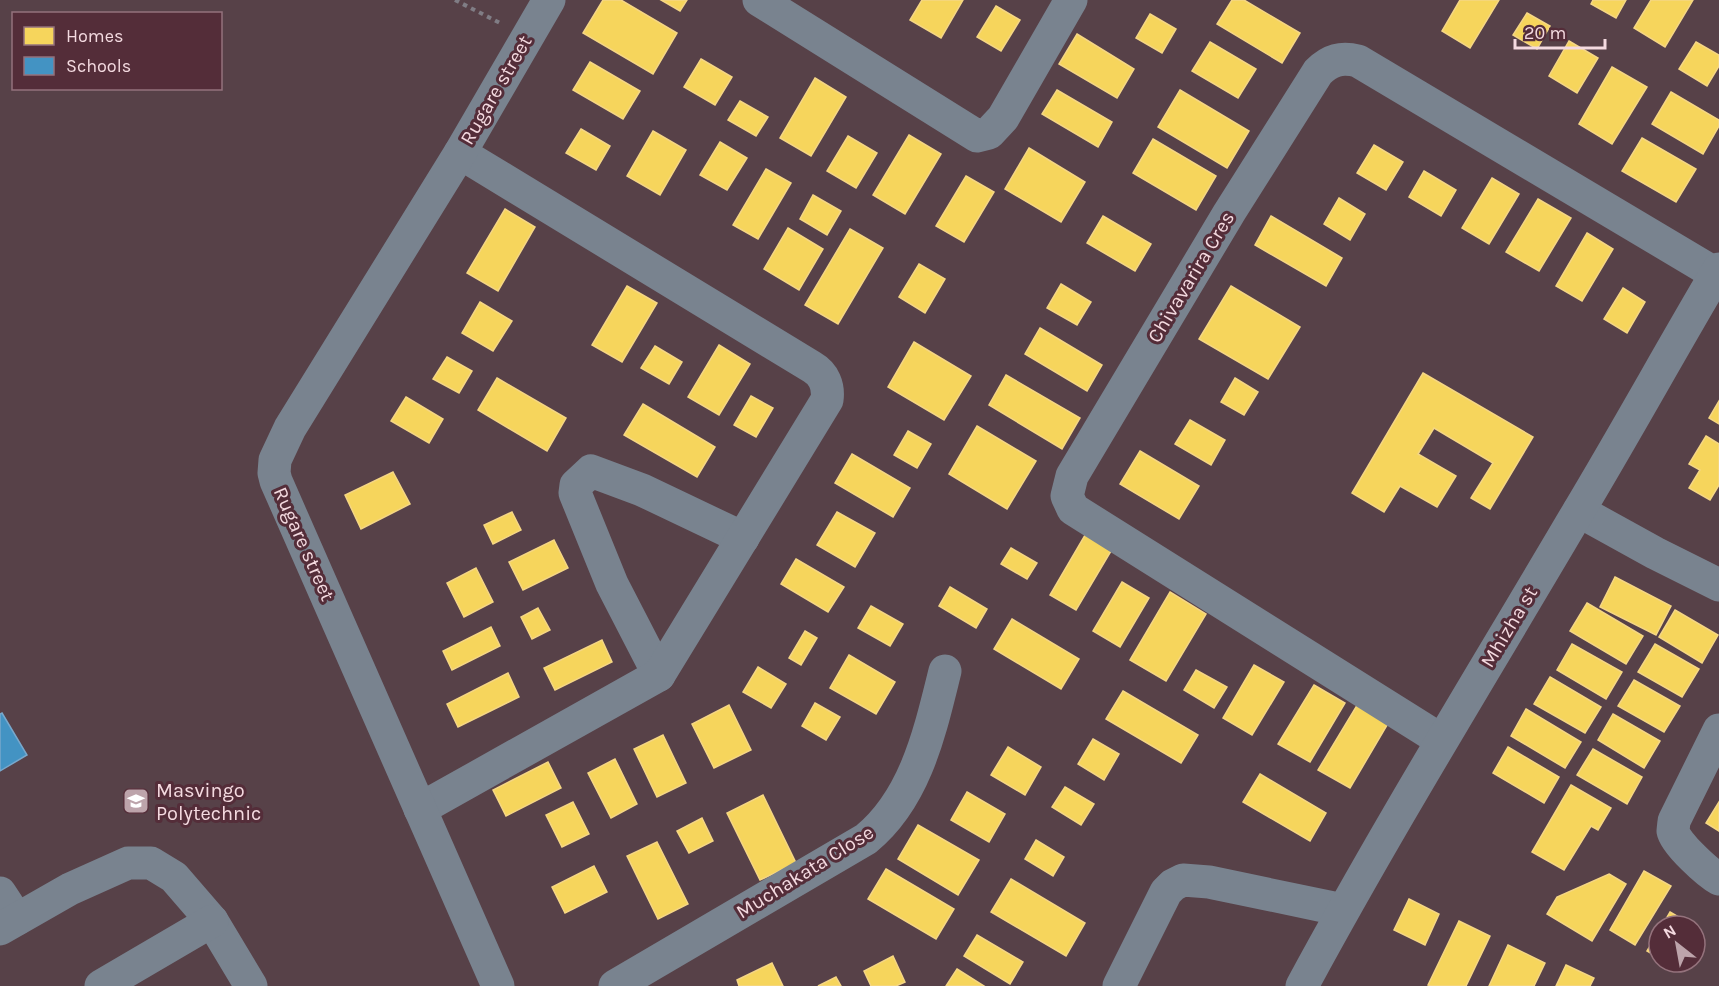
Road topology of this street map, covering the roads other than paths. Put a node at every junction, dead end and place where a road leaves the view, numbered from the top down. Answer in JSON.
{"nodes":[{"id":1,"x":549,"y":0,"type":"edge"},
{"id":2,"x":759,"y":0,"type":"edge"},
{"id":3,"x":1071,"y":0,"type":"edge"},
{"id":4,"x":460,"y":153,"type":"junction"},
{"id":5,"x":1718,"y":272,"type":"edge"},
{"id":6,"x":1579,"y":511,"type":"junction"},
{"id":7,"x":743,"y":538,"type":"junction"},
{"id":8,"x":1719,"y":585,"type":"edge"},
{"id":9,"x":945,"y":671,"type":"dead end"},
{"id":10,"x":659,"y":675,"type":"junction"},
{"id":11,"x":1719,"y":730,"type":"edge"},
{"id":12,"x":1441,"y":740,"type":"junction"},
{"id":13,"x":420,"y":809,"type":"junction"},
{"id":14,"x":1719,"y":879,"type":"edge"},
{"id":15,"x":1343,"y":910,"type":"junction"},
{"id":16,"x":6,"y":914,"type":"edge"},
{"id":17,"x":212,"y":921,"type":"junction"},
{"id":18,"x":100,"y":986,"type":"edge"},
{"id":19,"x":251,"y":986,"type":"edge"},
{"id":20,"x":498,"y":986,"type":"edge"},
{"id":21,"x":615,"y":986,"type":"edge"},
{"id":22,"x":1119,"y":986,"type":"edge"},
{"id":23,"x":1302,"y":986,"type":"edge"}],
"edges":[{"from":1,"to":4,"type":"street","name":"Rugare street"},
{"from":2,"to":3,"type":"street"},
{"from":4,"to":7,"type":"street"},
{"from":4,"to":13,"type":"street","name":"Rugare street"},
{"from":5,"to":6,"type":"street","name":"Mhizha st"},
{"from":5,"to":12,"type":"street","name":"Chivavarira Cres"},
{"from":6,"to":8,"type":"street"},
{"from":6,"to":12,"type":"street","name":"Mhizha st"},
{"from":7,"to":10,"type":"street"},
{"from":7,"to":10,"type":"street"},
{"from":9,"to":21,"type":"street","name":"Muchakata Close"},
{"from":10,"to":13,"type":"street"},
{"from":11,"to":14,"type":"street"},
{"from":12,"to":15,"type":"street","name":"Mhizha st"},
{"from":13,"to":20,"type":"street","name":"Rugare street"},
{"from":15,"to":22,"type":"street"},
{"from":15,"to":23,"type":"street","name":"Mhizha st"},
{"from":16,"to":17,"type":"street"},
{"from":17,"to":18,"type":"street"},
{"from":17,"to":19,"type":"street"}]}
